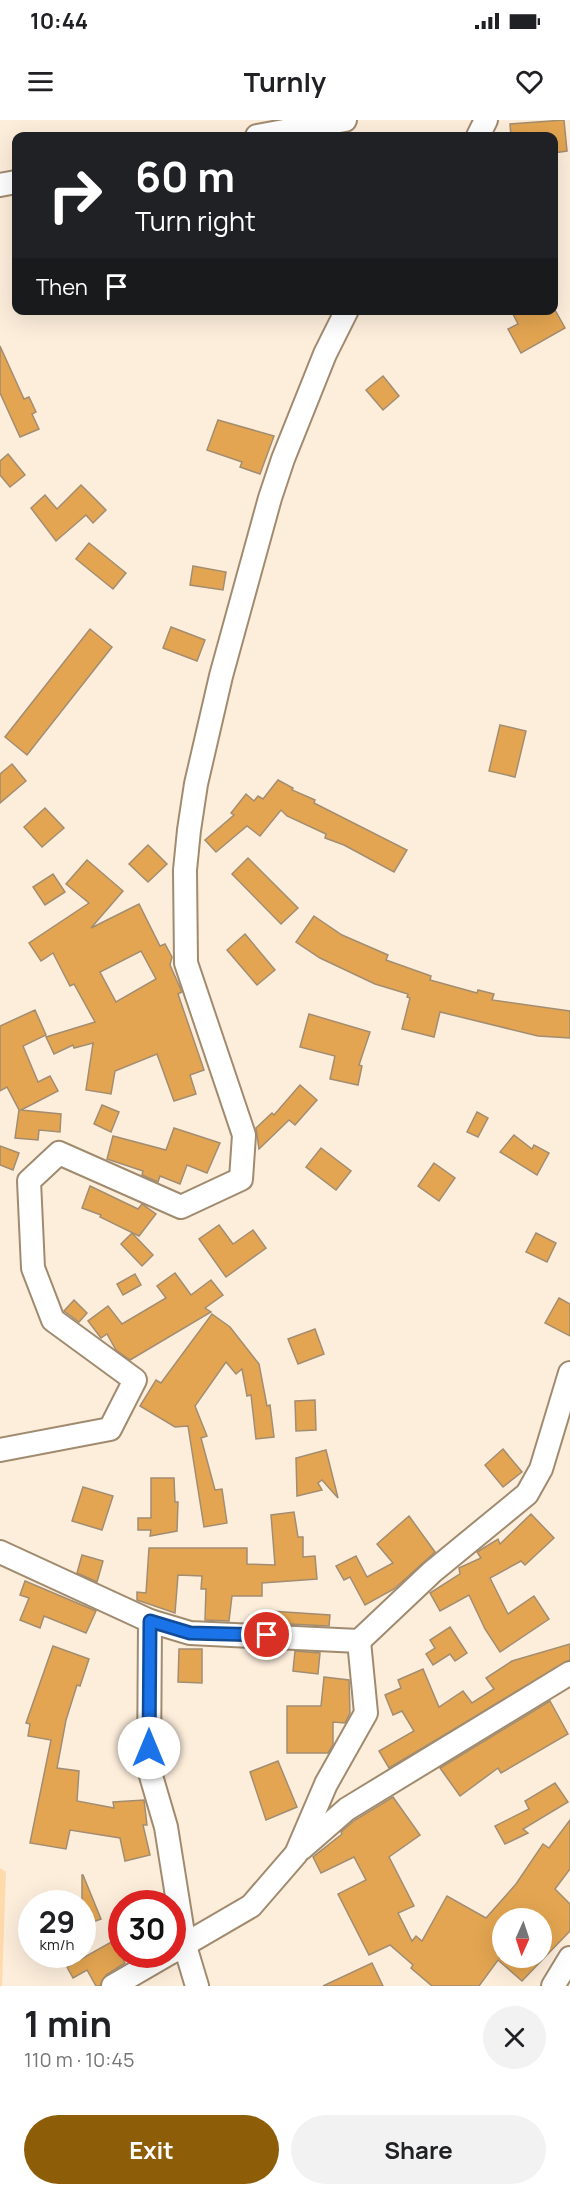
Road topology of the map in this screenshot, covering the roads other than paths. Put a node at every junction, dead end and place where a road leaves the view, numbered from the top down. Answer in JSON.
{"nodes":[{"id":1,"x":345,"y":120,"type":"edge"},
{"id":2,"x":279,"y":132,"type":"edge"},
{"id":3,"x":344,"y":315,"type":"edge"},
{"id":4,"x":570,"y":1373,"type":"edge"},
{"id":5,"x":0,"y":1450,"type":"edge"},
{"id":6,"x":0,"y":1552,"type":"edge"},
{"id":7,"x":150,"y":1621,"type":"junction"},
{"id":8,"x":359,"y":1641,"type":"junction"},
{"id":9,"x":570,"y":1672,"type":"edge"},
{"id":10,"x":296,"y":1854,"type":"junction"},
{"id":11,"x":171,"y":1890,"type":"edge"},
{"id":12,"x":186,"y":1944,"type":"edge"},
{"id":13,"x":570,"y":1958,"type":"edge"},
{"id":14,"x":144,"y":1968,"type":"edge"},
{"id":15,"x":186,"y":1968,"type":"edge"},
{"id":16,"x":112,"y":1986,"type":"edge"},
{"id":17,"x":197,"y":1986,"type":"edge"},
{"id":18,"x":553,"y":1986,"type":"edge"}],
"edges":[{"from":1,"to":2,"type":"street"},
{"from":3,"to":5,"type":"street"},
{"from":4,"to":8,"type":"street"},
{"from":6,"to":7,"type":"street"},
{"from":7,"to":8,"type":"street"},
{"from":7,"to":11,"type":"street"},
{"from":8,"to":10,"type":"street"},
{"from":9,"to":10,"type":"street"},
{"from":10,"to":12,"type":"street"},
{"from":13,"to":18,"type":"street"},
{"from":14,"to":16,"type":"street"},
{"from":15,"to":17,"type":"street"}]}
